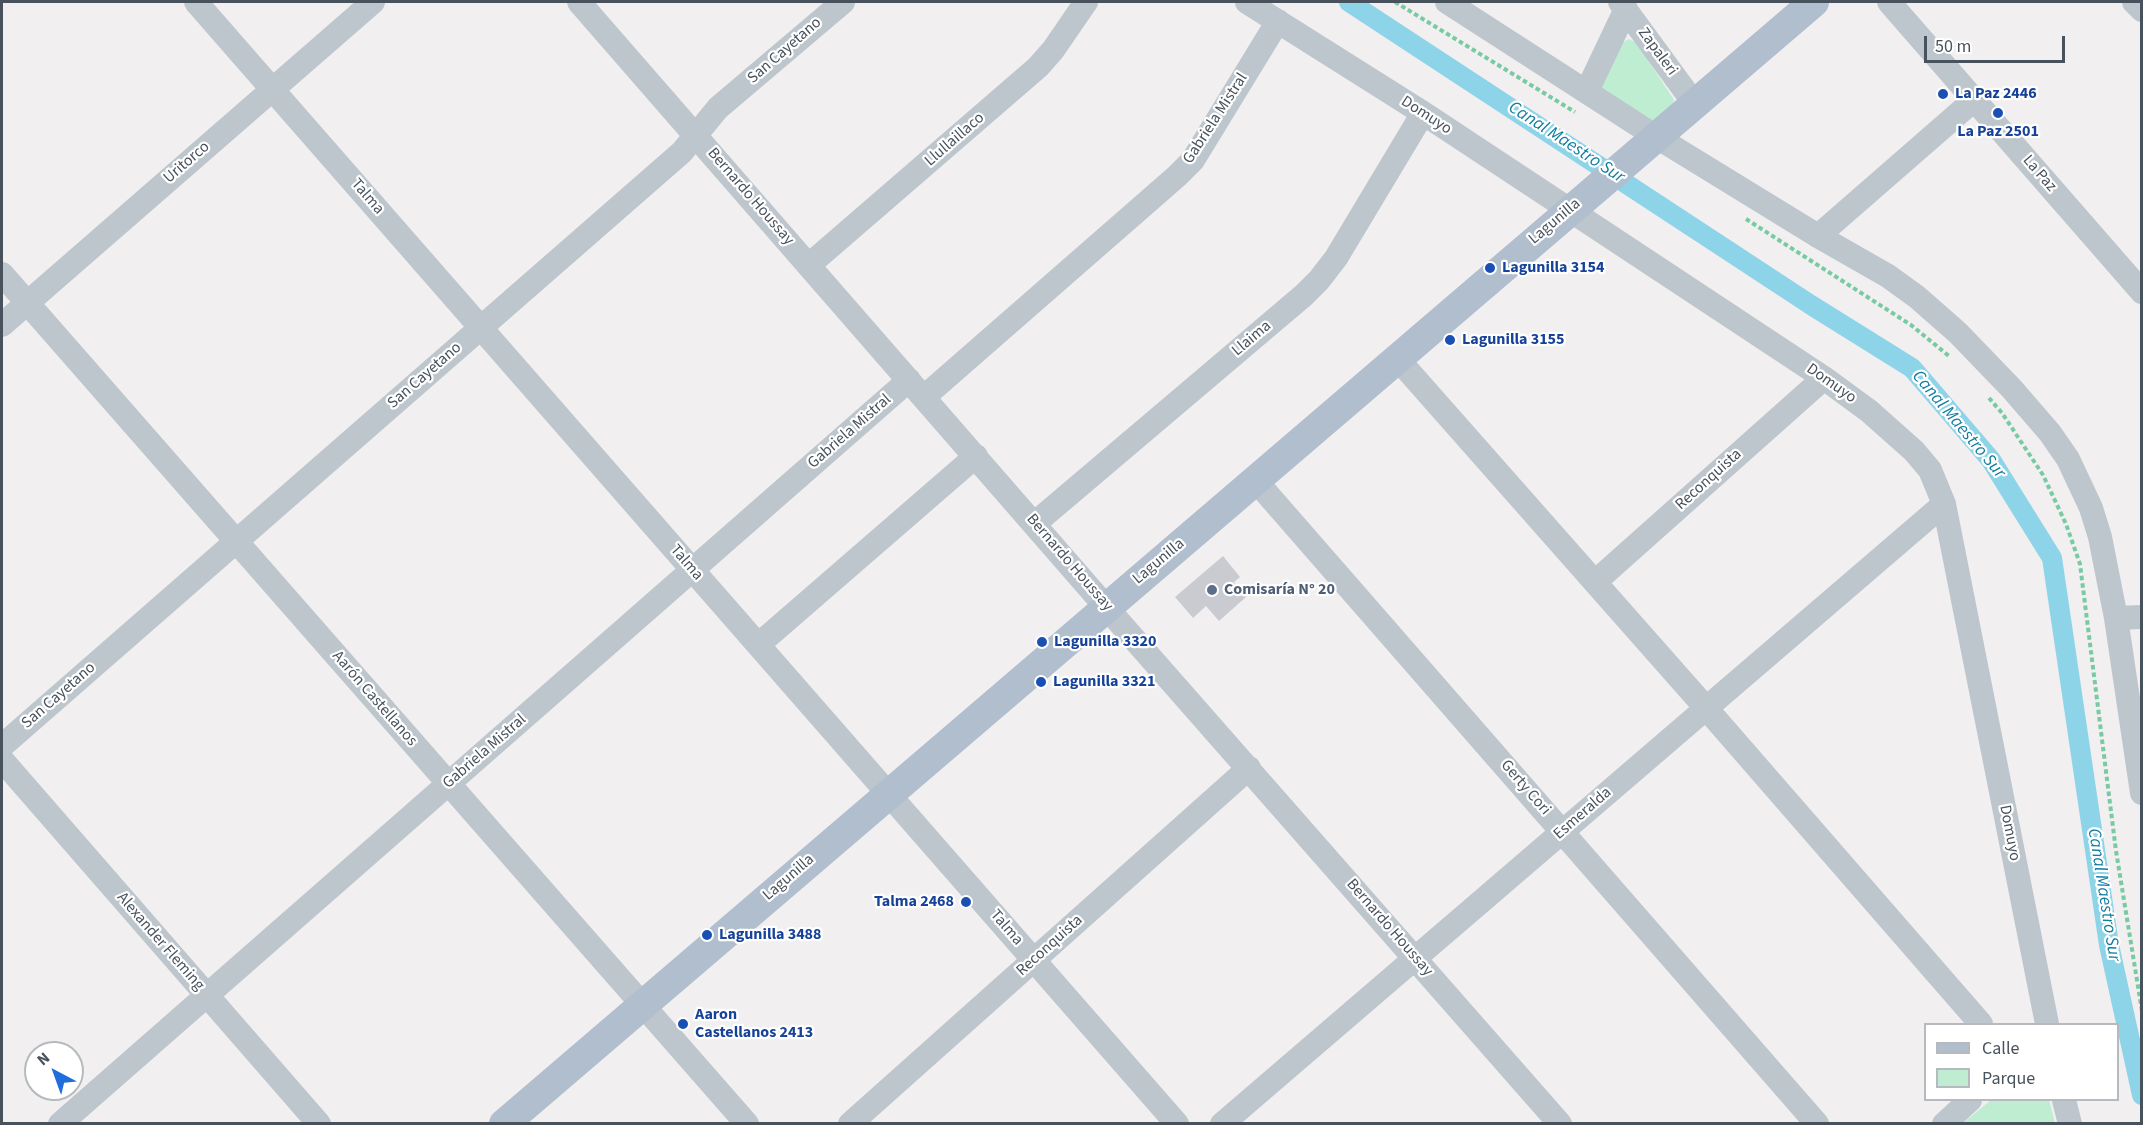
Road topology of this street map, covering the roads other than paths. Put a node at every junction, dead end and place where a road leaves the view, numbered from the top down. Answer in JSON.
{"nodes":[{"id":1,"x":196,"y":2,"type":"edge"},
{"id":2,"x":373,"y":2,"type":"edge"},
{"id":3,"x":579,"y":2,"type":"edge"},
{"id":4,"x":843,"y":2,"type":"edge"},
{"id":5,"x":1086,"y":2,"type":"edge"},
{"id":6,"x":1247,"y":2,"type":"edge"},
{"id":7,"x":1447,"y":2,"type":"edge"},
{"id":8,"x":1814,"y":2,"type":"edge"},
{"id":9,"x":1889,"y":2,"type":"edge"},
{"id":10,"x":2134,"y":2,"type":"edge"},
{"id":11,"x":1623,"y":5,"type":"edge"},
{"id":12,"x":2142,"y":10,"type":"edge"},
{"id":13,"x":1278,"y":21,"type":"junction"},
{"id":14,"x":273,"y":89,"type":"junction"},
{"id":15,"x":1587,"y":92,"type":"junction"},
{"id":16,"x":1974,"y":100,"type":"junction"},
{"id":17,"x":1694,"y":103,"type":"junction"},
{"id":18,"x":1423,"y":113,"type":"junction"},
{"id":19,"x":696,"y":135,"type":"junction"},
{"id":20,"x":1655,"y":136,"type":"junction"},
{"id":21,"x":1570,"y":209,"type":"junction"},
{"id":22,"x":1818,"y":236,"type":"junction"},
{"id":23,"x":809,"y":265,"type":"junction"},
{"id":24,"x":2,"y":274,"type":"edge"},
{"id":25,"x":2142,"y":292,"type":"edge"},
{"id":26,"x":27,"y":303,"type":"junction"},
{"id":27,"x":2,"y":325,"type":"edge"},
{"id":28,"x":481,"y":327,"type":"junction"},
{"id":29,"x":1396,"y":357,"type":"junction"},
{"id":30,"x":1824,"y":378,"type":"junction"},
{"id":31,"x":917,"y":388,"type":"junction"},
{"id":32,"x":976,"y":456,"type":"junction"},
{"id":33,"x":1256,"y":481,"type":"junction"},
{"id":34,"x":1944,"y":504,"type":"junction"},
{"id":35,"x":1034,"y":524,"type":"junction"},
{"id":36,"x":236,"y":542,"type":"junction"},
{"id":37,"x":693,"y":570,"type":"junction"},
{"id":38,"x":1594,"y":582,"type":"junction"},
{"id":39,"x":1106,"y":607,"type":"junction"},
{"id":40,"x":2142,"y":617,"type":"edge"},
{"id":41,"x":2116,"y":618,"type":"junction"},
{"id":42,"x":758,"y":645,"type":"junction"},
{"id":43,"x":1706,"y":708,"type":"junction"},
{"id":44,"x":2,"y":746,"type":"edge"},
{"id":45,"x":2,"y":760,"type":"edge"},
{"id":46,"x":1249,"y":768,"type":"junction"},
{"id":47,"x":448,"y":784,"type":"junction"},
{"id":48,"x":2142,"y":793,"type":"edge"},
{"id":49,"x":888,"y":794,"type":"junction"},
{"id":50,"x":1563,"y":831,"type":"junction"},
{"id":51,"x":1415,"y":958,"type":"junction"},
{"id":52,"x":1035,"y":961,"type":"junction"},
{"id":53,"x":207,"y":995,"type":"junction"},
{"id":54,"x":642,"y":1005,"type":"junction"},
{"id":55,"x":1980,"y":1023,"type":"edge"},
{"id":56,"x":2047,"y":1023,"type":"edge"},
{"id":57,"x":1969,"y":1101,"type":"edge"},
{"id":58,"x":2064,"y":1101,"type":"edge"},
{"id":59,"x":60,"y":1124,"type":"edge"},
{"id":60,"x":319,"y":1124,"type":"edge"},
{"id":61,"x":504,"y":1124,"type":"edge"},
{"id":62,"x":747,"y":1124,"type":"edge"},
{"id":63,"x":850,"y":1124,"type":"edge"},
{"id":64,"x":1177,"y":1124,"type":"edge"},
{"id":65,"x":1222,"y":1124,"type":"edge"},
{"id":66,"x":1560,"y":1124,"type":"edge"},
{"id":67,"x":1818,"y":1124,"type":"edge"},
{"id":68,"x":1944,"y":1124,"type":"edge"},
{"id":69,"x":2070,"y":1124,"type":"edge"}],
"edges":[{"from":1,"to":14,"type":"street","name":"Talma"},
{"from":2,"to":14,"type":"street","name":"Uritorco"},
{"from":3,"to":19,"type":"street","name":"Bernardo Houssay"},
{"from":4,"to":19,"type":"street","name":"San Cayetano"},
{"from":5,"to":23,"type":"street","name":"Llullaillaco"},
{"from":6,"to":13,"type":"street","name":"Domuyo"},
{"from":7,"to":15,"type":"street"},
{"from":8,"to":17,"type":"main road","name":"Lagunilla"},
{"from":9,"to":16,"type":"street","name":"La Paz"},
{"from":10,"to":12,"type":"street"},
{"from":11,"to":15,"type":"street"},
{"from":11,"to":17,"type":"street","name":"Zapaleri"},
{"from":13,"to":18,"type":"street","name":"Domuyo"},
{"from":13,"to":31,"type":"street","name":"Gabriela Mistral"},
{"from":14,"to":26,"type":"street","name":"Uritorco"},
{"from":14,"to":28,"type":"street","name":"Talma"},
{"from":15,"to":20,"type":"street"},
{"from":16,"to":22,"type":"street"},
{"from":16,"to":25,"type":"street","name":"La Paz"},
{"from":17,"to":20,"type":"main road","name":"Lagunilla"},
{"from":18,"to":21,"type":"street","name":"Domuyo"},
{"from":18,"to":35,"type":"street","name":"Llaima"},
{"from":19,"to":23,"type":"street","name":"Bernardo Houssay"},
{"from":19,"to":28,"type":"street","name":"San Cayetano"},
{"from":20,"to":21,"type":"main road","name":"Lagunilla"},
{"from":20,"to":22,"type":"street"},
{"from":21,"to":29,"type":"main road","name":"Lagunilla"},
{"from":21,"to":30,"type":"street","name":"Domuyo"},
{"from":22,"to":41,"type":"street"},
{"from":23,"to":31,"type":"street","name":"Bernardo Houssay"},
{"from":24,"to":26,"type":"street","name":"Aarón Castellanos"},
{"from":26,"to":27,"type":"street","name":"Uritorco"},
{"from":26,"to":36,"type":"street","name":"Aarón Castellanos"},
{"from":28,"to":36,"type":"street","name":"San Cayetano"},
{"from":28,"to":37,"type":"street","name":"Talma"},
{"from":29,"to":33,"type":"main road","name":"Lagunilla"},
{"from":29,"to":38,"type":"street"},
{"from":30,"to":34,"type":"street","name":"Domuyo"},
{"from":30,"to":38,"type":"street","name":"Reconquista"},
{"from":31,"to":32,"type":"street","name":"Bernardo Houssay"},
{"from":31,"to":37,"type":"street","name":"Gabriela Mistral"},
{"from":32,"to":35,"type":"street","name":"Bernardo Houssay"},
{"from":32,"to":42,"type":"street"},
{"from":33,"to":39,"type":"main road","name":"Lagunilla"},
{"from":33,"to":50,"type":"street","name":"Gerty Cori"},
{"from":34,"to":43,"type":"street","name":"Esmeralda"},
{"from":34,"to":56,"type":"street","name":"Domuyo"},
{"from":35,"to":39,"type":"street","name":"Bernardo Houssay"},
{"from":36,"to":44,"type":"street","name":"San Cayetano"},
{"from":36,"to":47,"type":"street","name":"Aarón Castellanos"},
{"from":37,"to":42,"type":"street","name":"Talma"},
{"from":37,"to":47,"type":"street","name":"Gabriela Mistral"},
{"from":38,"to":43,"type":"street"},
{"from":39,"to":46,"type":"street","name":"Bernardo Houssay"},
{"from":39,"to":49,"type":"main road","name":"Lagunilla"},
{"from":40,"to":41,"type":"street"},
{"from":41,"to":48,"type":"street"},
{"from":42,"to":49,"type":"street","name":"Talma"},
{"from":43,"to":50,"type":"street","name":"Esmeralda"},
{"from":43,"to":55,"type":"street"},
{"from":45,"to":53,"type":"street","name":"Alexander Fleming"},
{"from":46,"to":51,"type":"street","name":"Bernardo Houssay"},
{"from":46,"to":52,"type":"street","name":"Reconquista"},
{"from":47,"to":53,"type":"street","name":"Gabriela Mistral"},
{"from":47,"to":54,"type":"street","name":"Aarón Castellanos"},
{"from":49,"to":52,"type":"street","name":"Talma"},
{"from":49,"to":54,"type":"main road","name":"Lagunilla"},
{"from":50,"to":51,"type":"street","name":"Esmeralda"},
{"from":50,"to":67,"type":"street","name":"Gerty Cori"},
{"from":51,"to":65,"type":"street","name":"Esmeralda"},
{"from":51,"to":66,"type":"street","name":"Bernardo Houssay"},
{"from":52,"to":63,"type":"street","name":"Reconquista"},
{"from":52,"to":64,"type":"street","name":"Talma"},
{"from":53,"to":59,"type":"street","name":"Gabriela Mistral"},
{"from":53,"to":60,"type":"street","name":"Alexander Fleming"},
{"from":54,"to":61,"type":"main road","name":"Lagunilla"},
{"from":54,"to":62,"type":"street","name":"Aarón Castellanos"},
{"from":57,"to":68,"type":"street"},
{"from":58,"to":69,"type":"street"}]}
